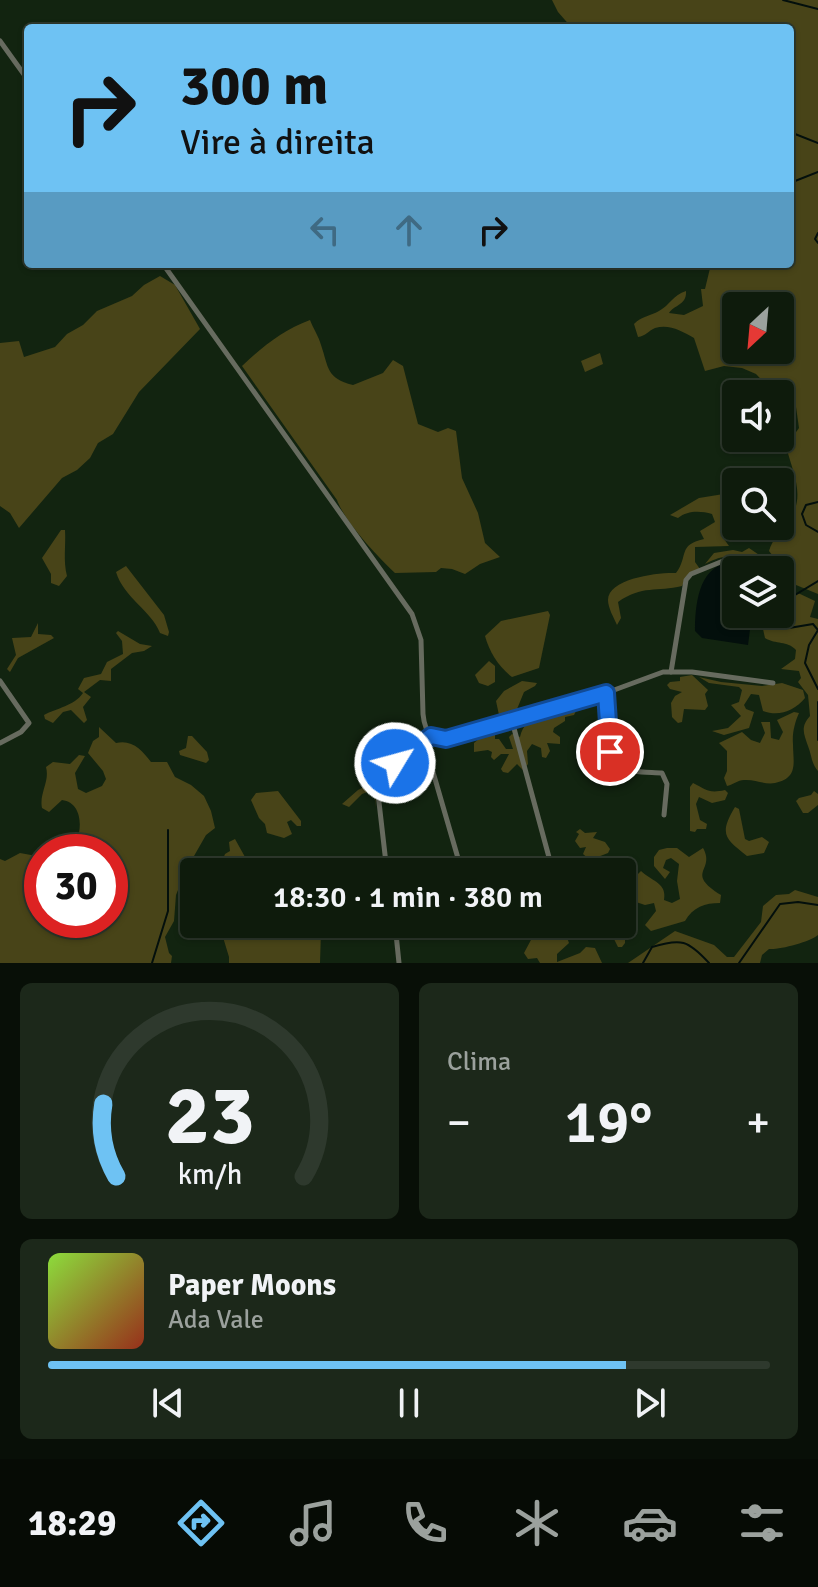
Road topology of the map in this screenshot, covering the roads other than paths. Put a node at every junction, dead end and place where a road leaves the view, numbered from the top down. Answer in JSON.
{"nodes":[{"id":1,"x":0,"y":41,"type":"edge"},
{"id":2,"x":24,"y":74,"type":"edge"},
{"id":3,"x":166,"y":268,"type":"edge"},
{"id":4,"x":722,"y":561,"type":"edge"},
{"id":5,"x":671,"y":672,"type":"junction"},
{"id":6,"x":0,"y":681,"type":"edge"},
{"id":7,"x":773,"y":683,"type":"dead end"},
{"id":8,"x":606,"y":693,"type":"junction"},
{"id":9,"x":512,"y":721,"type":"junction"},
{"id":10,"x":431,"y":736,"type":"junction"},
{"id":11,"x":424,"y":741,"type":"junction"},
{"id":12,"x":0,"y":743,"type":"edge"},
{"id":13,"x":664,"y":815,"type":"dead end"},
{"id":14,"x":385,"y":858,"type":"edge"},
{"id":15,"x":458,"y":858,"type":"edge"},
{"id":16,"x":549,"y":858,"type":"edge"},
{"id":17,"x":396,"y":938,"type":"edge"},
{"id":18,"x":399,"y":963,"type":"edge"}],
"edges":[{"from":1,"to":2,"type":"street"},
{"from":3,"to":10,"type":"street"},
{"from":4,"to":5,"type":"street"},
{"from":5,"to":7,"type":"street"},
{"from":5,"to":8,"type":"street"},
{"from":6,"to":12,"type":"street"},
{"from":8,"to":9,"type":"street"},
{"from":8,"to":13,"type":"street"},
{"from":9,"to":10,"type":"street"},
{"from":9,"to":16,"type":"street"},
{"from":10,"to":11,"type":"street"},
{"from":11,"to":14,"type":"street"},
{"from":11,"to":15,"type":"street"},
{"from":17,"to":18,"type":"street"}]}
